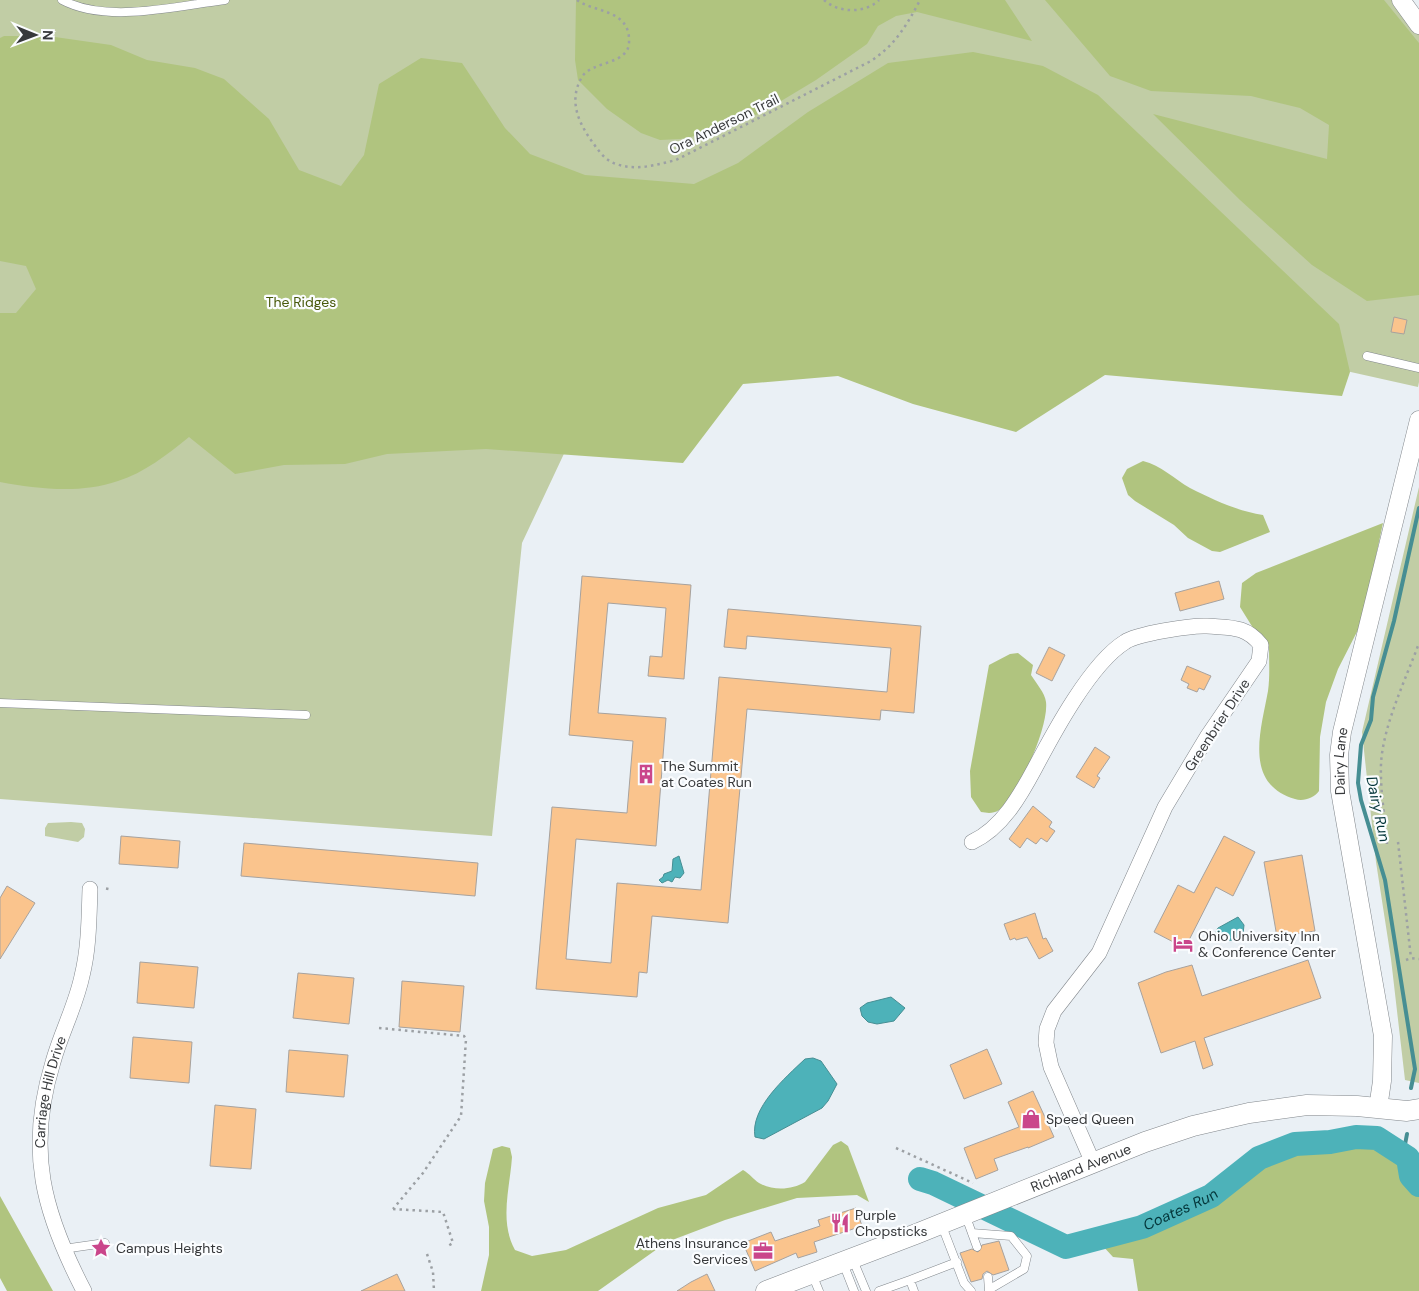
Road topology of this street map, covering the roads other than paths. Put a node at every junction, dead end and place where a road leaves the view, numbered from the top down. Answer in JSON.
{"nodes":[{"id":1,"x":62,"y":0,"type":"edge"},
{"id":2,"x":225,"y":0,"type":"edge"},
{"id":3,"x":1401,"y":0,"type":"edge"},
{"id":4,"x":1419,"y":25,"type":"edge"},
{"id":5,"x":1367,"y":356,"type":"dead end"},
{"id":6,"x":1419,"y":368,"type":"edge"},
{"id":7,"x":1419,"y":420,"type":"edge"},
{"id":8,"x":0,"y":702,"type":"edge"},
{"id":9,"x":306,"y":714,"type":"dead end"},
{"id":10,"x":972,"y":842,"type":"dead end"},
{"id":11,"x":90,"y":889,"type":"dead end"},
{"id":12,"x":1378,"y":1108,"type":"junction"},
{"id":13,"x":1415,"y":1112,"type":"edge"},
{"id":14,"x":1093,"y":1163,"type":"junction"},
{"id":15,"x":965,"y":1214,"type":"junction"},
{"id":16,"x":941,"y":1224,"type":"junction"},
{"id":17,"x":972,"y":1233,"type":"junction"},
{"id":18,"x":105,"y":1243,"type":"dead end"},
{"id":19,"x":977,"y":1247,"type":"dead end"},
{"id":20,"x":63,"y":1248,"type":"junction"},
{"id":21,"x":848,"y":1260,"type":"junction"},
{"id":22,"x":957,"y":1262,"type":"junction"},
{"id":23,"x":988,"y":1277,"type":"dead end"},
{"id":24,"x":803,"y":1280,"type":"edge"},
{"id":25,"x":910,"y":1280,"type":"junction"},
{"id":26,"x":989,"y":1290,"type":"edge"},
{"id":27,"x":84,"y":1291,"type":"edge"},
{"id":28,"x":766,"y":1291,"type":"edge"},
{"id":29,"x":819,"y":1291,"type":"edge"},
{"id":30,"x":854,"y":1291,"type":"edge"},
{"id":31,"x":866,"y":1291,"type":"edge"},
{"id":32,"x":879,"y":1291,"type":"edge"},
{"id":33,"x":914,"y":1291,"type":"edge"},
{"id":34,"x":972,"y":1291,"type":"edge"}],
"edges":[{"from":1,"to":2,"type":"lane"},
{"from":3,"to":4,"type":"street"},
{"from":5,"to":6,"type":"lane"},
{"from":7,"to":12,"type":"street","name":"Dairy Lane"},
{"from":8,"to":9,"type":"lane"},
{"from":10,"to":14,"type":"street","name":"Greenbrier Drive"},
{"from":11,"to":20,"type":"street","name":"Carriage Hill Drive"},
{"from":12,"to":13,"type":"main road","name":"Richland Avenue"},
{"from":12,"to":14,"type":"main road","name":"Richland Avenue"},
{"from":14,"to":15,"type":"main road","name":"Richland Avenue"},
{"from":15,"to":16,"type":"main road","name":"Richland Avenue"},
{"from":15,"to":17,"type":"lane"},
{"from":16,"to":21,"type":"main road","name":"Richland Avenue"},
{"from":16,"to":22,"type":"lane"},
{"from":17,"to":19,"type":"lane"},
{"from":17,"to":26,"type":"lane"},
{"from":18,"to":20,"type":"lane"},
{"from":20,"to":27,"type":"street","name":"Carriage Hill Drive"},
{"from":21,"to":24,"type":"main road","name":"Richland Avenue"},
{"from":21,"to":30,"type":"lane"},
{"from":21,"to":31,"type":"lane"},
{"from":22,"to":25,"type":"lane"},
{"from":22,"to":34,"type":"lane"},
{"from":23,"to":26,"type":"lane"},
{"from":24,"to":28,"type":"main road","name":"Richland Avenue"},
{"from":24,"to":29,"type":"lane"},
{"from":25,"to":32,"type":"lane"},
{"from":25,"to":33,"type":"lane"}]}
